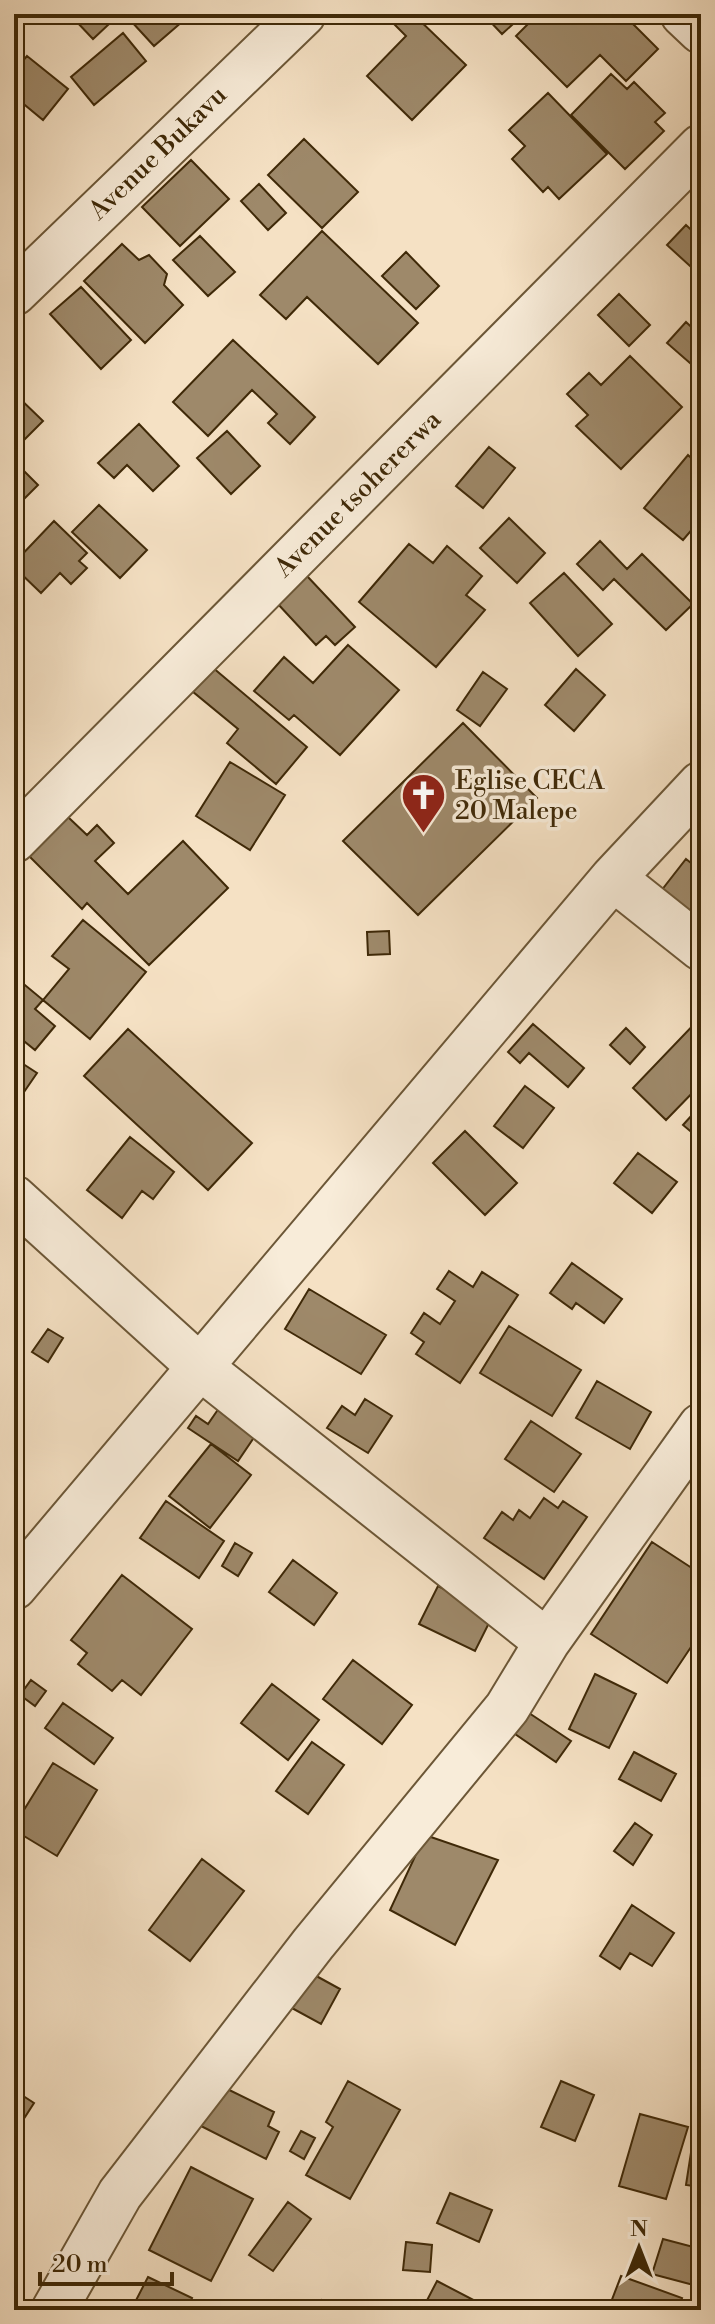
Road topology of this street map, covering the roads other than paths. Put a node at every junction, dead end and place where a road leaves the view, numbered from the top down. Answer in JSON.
{"nodes":[{"id":1,"x":303,"y":14,"type":"edge"},
{"id":2,"x":683,"y":14,"type":"edge"},
{"id":3,"x":701,"y":31,"type":"edge"},
{"id":4,"x":701,"y":147,"type":"edge"},
{"id":5,"x":14,"y":293,"type":"edge"},
{"id":6,"x":701,"y":784,"type":"edge"},
{"id":7,"x":14,"y":840,"type":"edge"},
{"id":8,"x":613,"y":878,"type":"junction"},
{"id":9,"x":701,"y":948,"type":"edge"},
{"id":10,"x":14,"y":1198,"type":"edge"},
{"id":11,"x":200,"y":1367,"type":"junction"},
{"id":12,"x":701,"y":1426,"type":"edge"},
{"id":13,"x":14,"y":1587,"type":"edge"},
{"id":14,"x":547,"y":1642,"type":"junction"},
{"id":15,"x":54,"y":2310,"type":"edge"}],
"edges":[{"from":1,"to":5,"type":"street","name":"Avenue Bukavu"},
{"from":2,"to":3,"type":"street"},
{"from":4,"to":7,"type":"street","name":"Avenue tsohererwa"},
{"from":6,"to":8,"type":"street"},
{"from":8,"to":9,"type":"street"},
{"from":8,"to":11,"type":"street"},
{"from":10,"to":11,"type":"street"},
{"from":11,"to":13,"type":"street"},
{"from":11,"to":14,"type":"street"},
{"from":12,"to":14,"type":"street"},
{"from":14,"to":15,"type":"street"}]}
